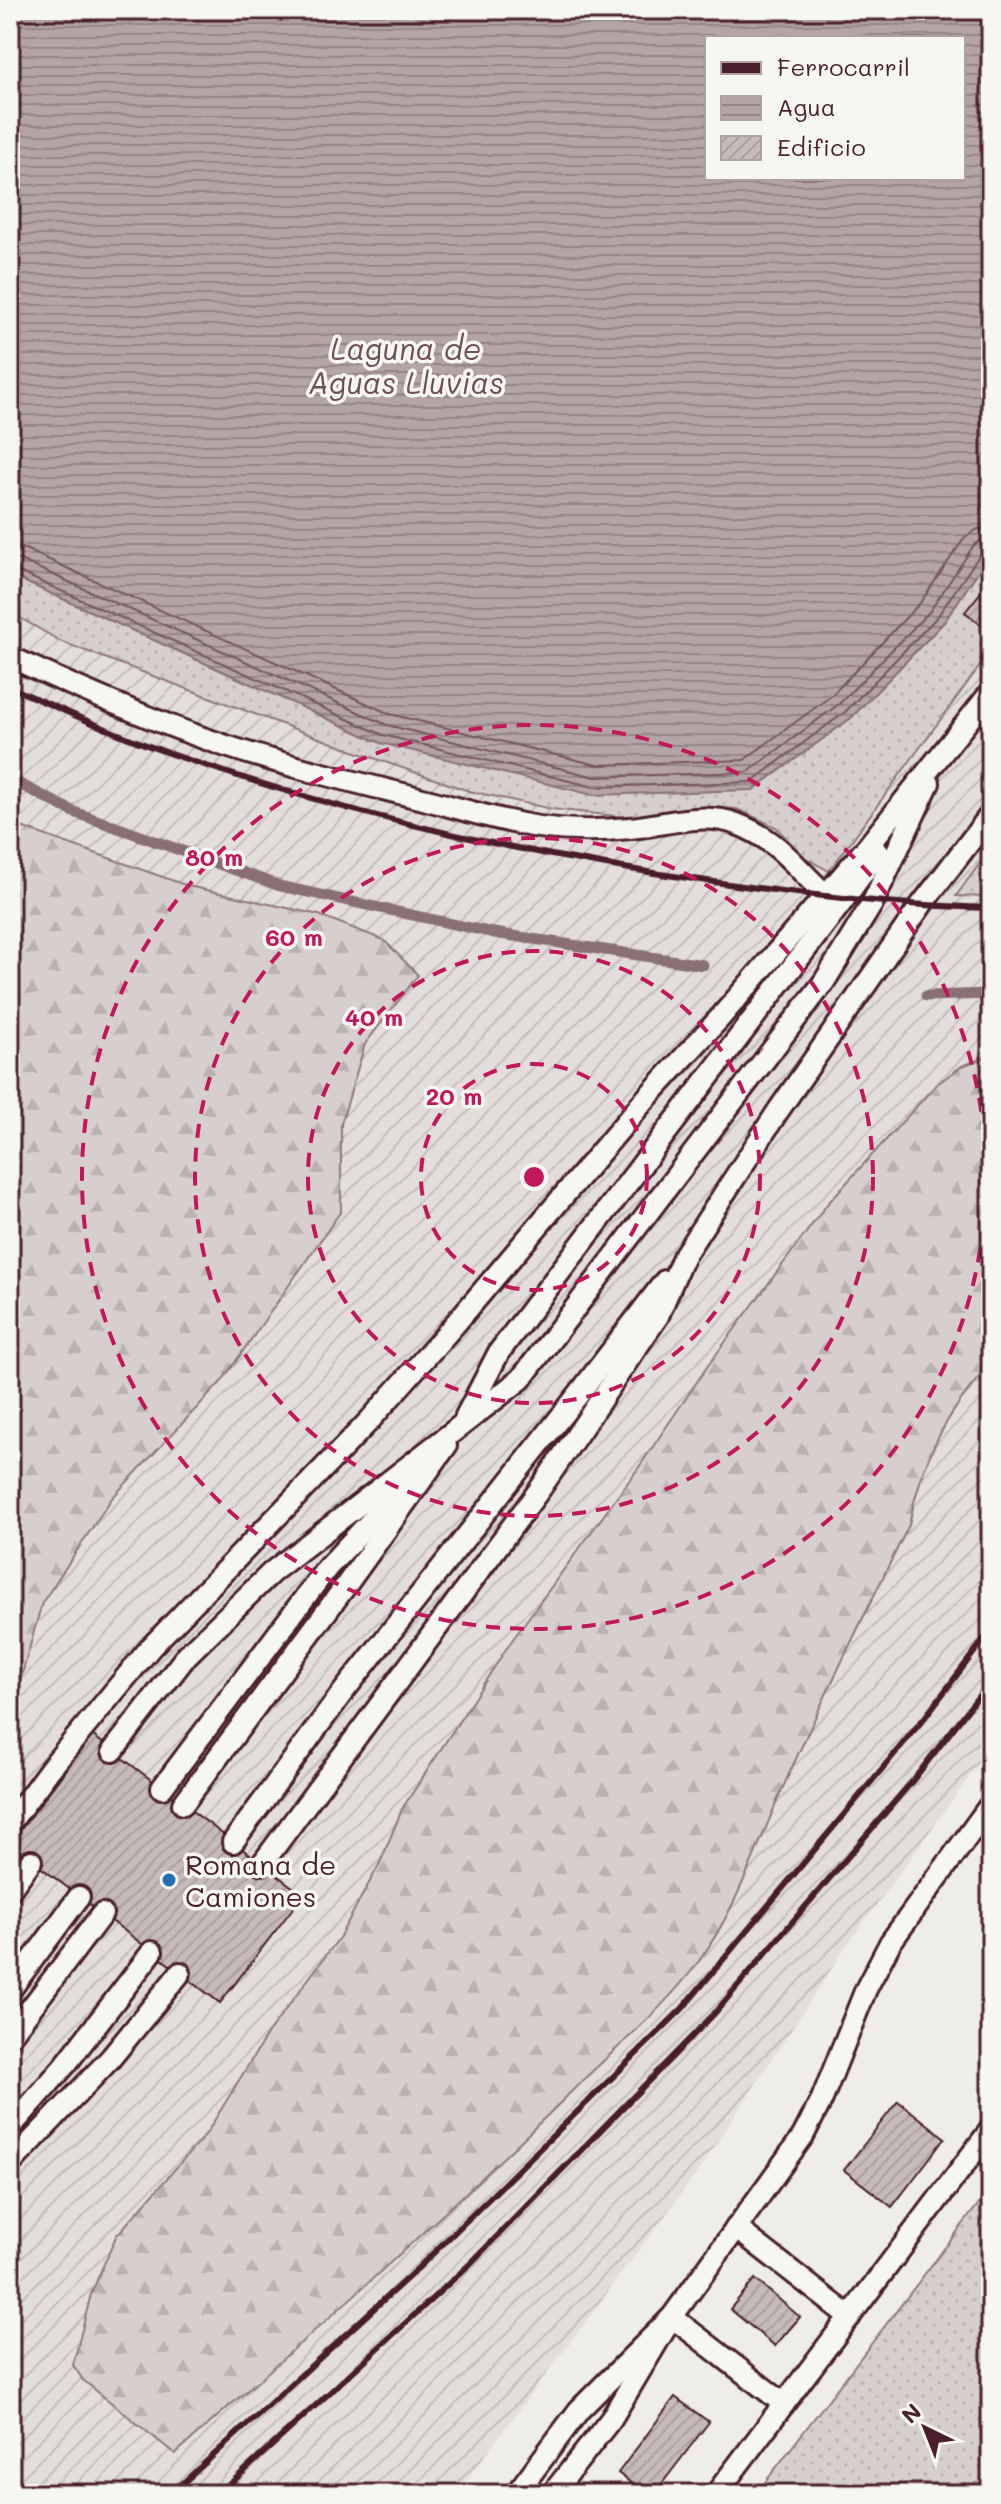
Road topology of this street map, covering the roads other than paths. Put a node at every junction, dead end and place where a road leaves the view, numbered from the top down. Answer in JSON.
{"nodes":[{"id":1,"x":10,"y":657,"type":"edge"},
{"id":2,"x":991,"y":692,"type":"edge"},
{"id":3,"x":939,"y":759,"type":"junction"},
{"id":4,"x":991,"y":814,"type":"edge"},
{"id":5,"x":826,"y":895,"type":"junction"},
{"id":6,"x":683,"y":1257,"type":"junction"},
{"id":7,"x":462,"y":1423,"type":"junction"},
{"id":8,"x":113,"y":1751,"type":"dead end"},
{"id":9,"x":162,"y":1788,"type":"dead end"},
{"id":10,"x":183,"y":1804,"type":"dead end"},
{"id":11,"x":991,"y":1804,"type":"edge"},
{"id":12,"x":10,"y":1823,"type":"edge"},
{"id":13,"x":233,"y":1842,"type":"dead end"},
{"id":14,"x":31,"y":1861,"type":"dead end"},
{"id":15,"x":262,"y":1864,"type":"dead end"},
{"id":16,"x":10,"y":1890,"type":"edge"},
{"id":17,"x":79,"y":1897,"type":"dead end"},
{"id":18,"x":102,"y":1914,"type":"dead end"},
{"id":19,"x":152,"y":1952,"type":"dead end"},
{"id":20,"x":180,"y":1973,"type":"dead end"},
{"id":21,"x":10,"y":1990,"type":"edge"},
{"id":22,"x":10,"y":2036,"type":"edge"},
{"id":23,"x":10,"y":2128,"type":"edge"},
{"id":24,"x":991,"y":2129,"type":"edge"},
{"id":25,"x":10,"y":2164,"type":"edge"},
{"id":26,"x":736,"y":2228,"type":"junction"},
{"id":27,"x":672,"y":2317,"type":"junction"},
{"id":28,"x":850,"y":2317,"type":"junction"},
{"id":29,"x":784,"y":2404,"type":"junction"},
{"id":30,"x":516,"y":2494,"type":"edge"},
{"id":31,"x":552,"y":2494,"type":"edge"},
{"id":32,"x":716,"y":2494,"type":"edge"}],
"edges":[{"from":1,"to":5,"type":"lane"},
{"from":2,"to":3,"type":"lane"},
{"from":3,"to":5,"type":"lane"},
{"from":3,"to":7,"type":"lane"},
{"from":3,"to":7,"type":"lane"},
{"from":4,"to":6,"type":"lane"},
{"from":5,"to":12,"type":"lane"},
{"from":6,"to":13,"type":"lane"},
{"from":6,"to":15,"type":"lane"},
{"from":7,"to":8,"type":"lane"},
{"from":7,"to":9,"type":"lane"},
{"from":7,"to":10,"type":"lane"},
{"from":11,"to":26,"type":"lane"},
{"from":14,"to":16,"type":"lane"},
{"from":17,"to":21,"type":"lane"},
{"from":18,"to":22,"type":"lane"},
{"from":19,"to":23,"type":"lane"},
{"from":20,"to":25,"type":"lane"},
{"from":24,"to":28,"type":"lane"},
{"from":26,"to":27,"type":"lane"},
{"from":26,"to":28,"type":"lane"},
{"from":27,"to":29,"type":"lane"},
{"from":27,"to":30,"type":"lane"},
{"from":27,"to":31,"type":"lane"},
{"from":28,"to":29,"type":"lane"},
{"from":29,"to":32,"type":"lane"}]}
